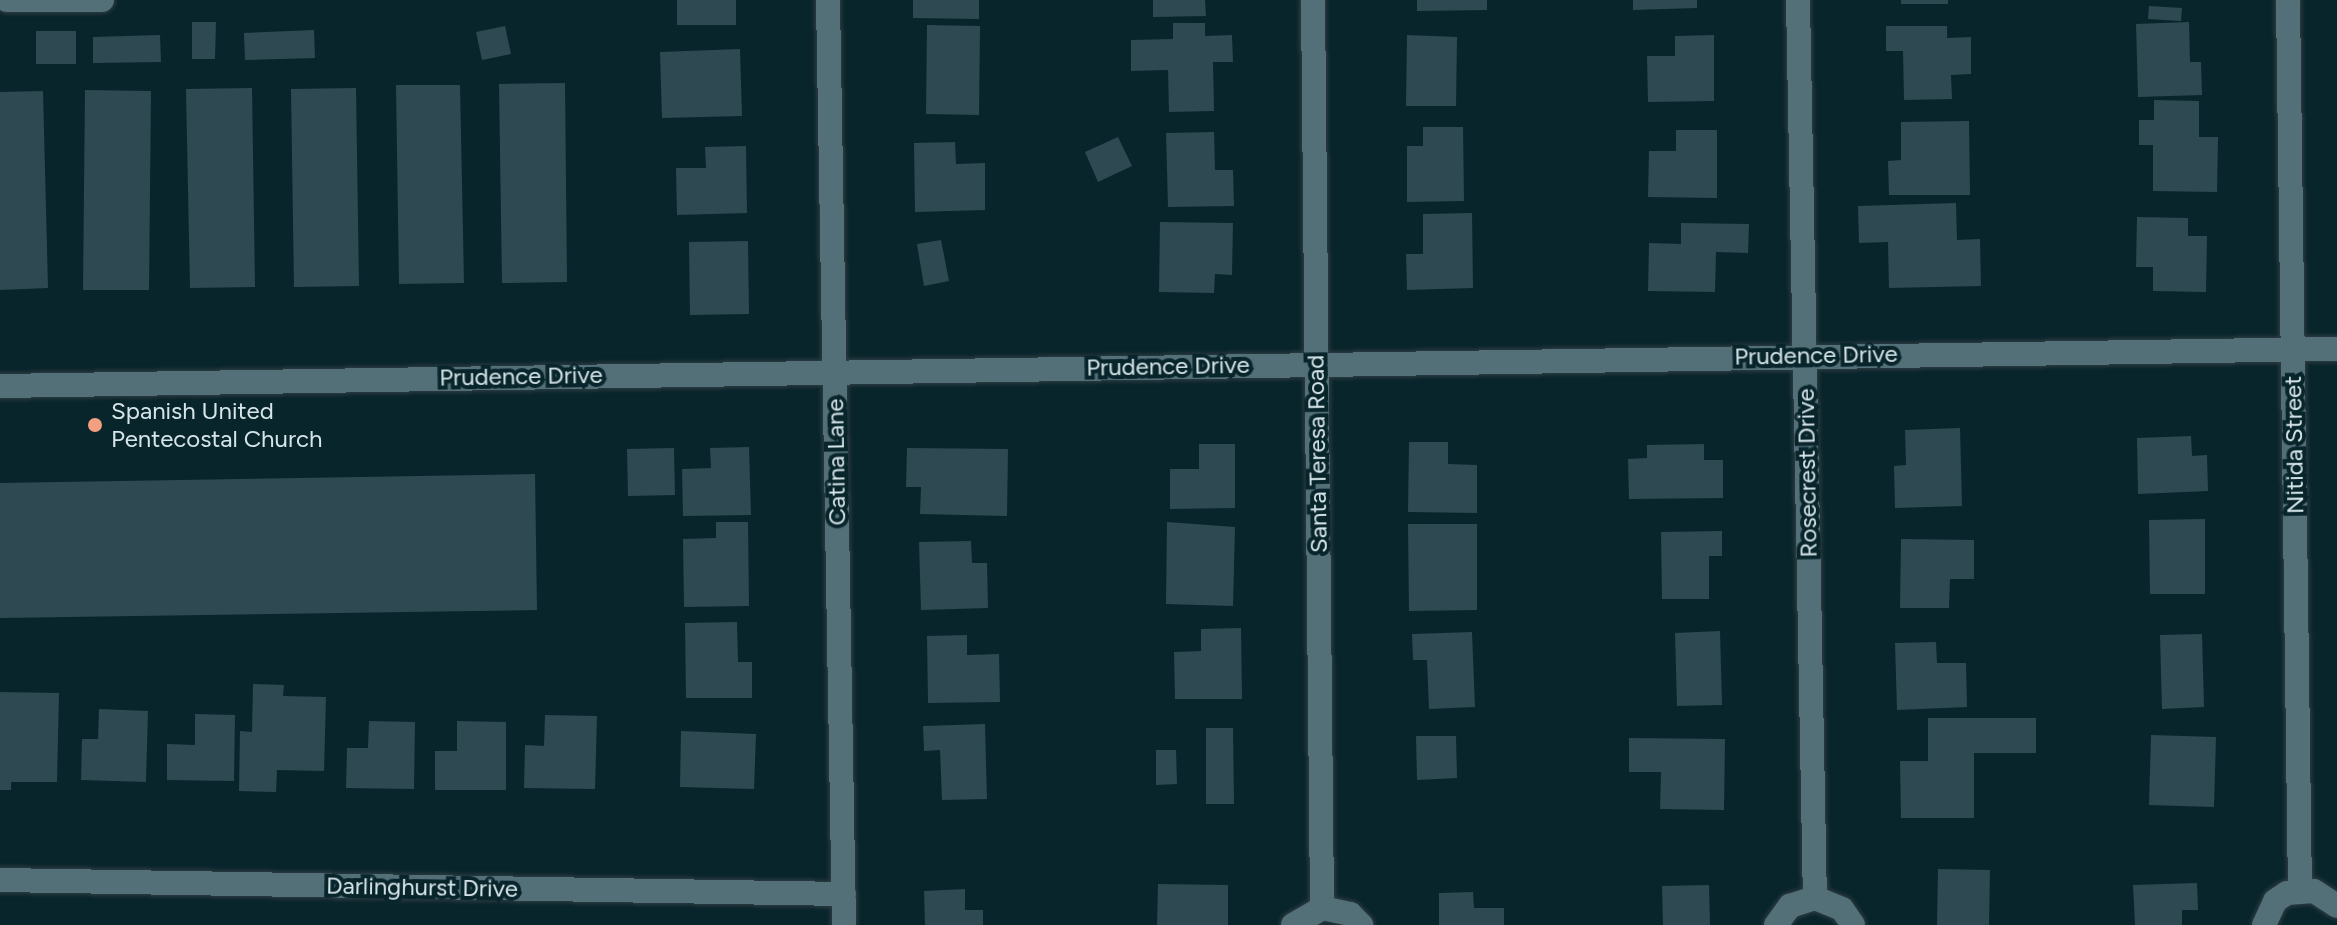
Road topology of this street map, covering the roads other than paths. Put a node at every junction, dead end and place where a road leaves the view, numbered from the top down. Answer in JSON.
{"nodes":[{"id":1,"x":7,"y":0,"type":"edge"},
{"id":2,"x":102,"y":0,"type":"edge"},
{"id":3,"x":828,"y":0,"type":"edge"},
{"id":4,"x":1313,"y":0,"type":"edge"},
{"id":5,"x":1798,"y":0,"type":"edge"},
{"id":6,"x":2288,"y":0,"type":"edge"},
{"id":7,"x":2293,"y":349,"type":"junction"},
{"id":8,"x":2337,"y":349,"type":"edge"},
{"id":9,"x":1805,"y":355,"type":"junction"},
{"id":10,"x":1317,"y":365,"type":"junction"},
{"id":11,"x":835,"y":370,"type":"junction"},
{"id":12,"x":0,"y":386,"type":"edge"},
{"id":13,"x":0,"y":880,"type":"edge"},
{"id":14,"x":2300,"y":890,"type":"junction"},
{"id":15,"x":844,"y":894,"type":"junction"},
{"id":16,"x":1815,"y":898,"type":"junction"},
{"id":17,"x":2337,"y":906,"type":"edge"},
{"id":18,"x":1322,"y":908,"type":"junction"},
{"id":19,"x":844,"y":925,"type":"edge"},
{"id":20,"x":1293,"y":925,"type":"edge"},
{"id":21,"x":1361,"y":925,"type":"edge"},
{"id":22,"x":1776,"y":925,"type":"edge"},
{"id":23,"x":1853,"y":925,"type":"edge"},
{"id":24,"x":2264,"y":925,"type":"edge"}],
"edges":[{"from":1,"to":2,"type":"street"},
{"from":3,"to":11,"type":"street","name":"Catina Lane"},
{"from":4,"to":10,"type":"street","name":"Santa Teresa Road"},
{"from":5,"to":9,"type":"street","name":"Rosecrest Drive"},
{"from":6,"to":7,"type":"street","name":"Nitida Street"},
{"from":7,"to":8,"type":"street","name":"Prudence Drive"},
{"from":7,"to":9,"type":"street","name":"Prudence Drive"},
{"from":7,"to":14,"type":"street","name":"Nitida Street"},
{"from":9,"to":10,"type":"street","name":"Prudence Drive"},
{"from":9,"to":16,"type":"street","name":"Rosecrest Drive"},
{"from":10,"to":11,"type":"street","name":"Prudence Drive"},
{"from":10,"to":18,"type":"street","name":"Santa Teresa Road"},
{"from":11,"to":12,"type":"street","name":"Prudence Drive"},
{"from":11,"to":15,"type":"street","name":"Catina Lane"},
{"from":13,"to":15,"type":"street","name":"Darlinghurst Drive"},
{"from":14,"to":17,"type":"street"},
{"from":14,"to":24,"type":"street"},
{"from":15,"to":19,"type":"street","name":"Catina Lane"},
{"from":16,"to":22,"type":"street"},
{"from":16,"to":23,"type":"street"},
{"from":18,"to":20,"type":"street"},
{"from":18,"to":21,"type":"street"}]}
